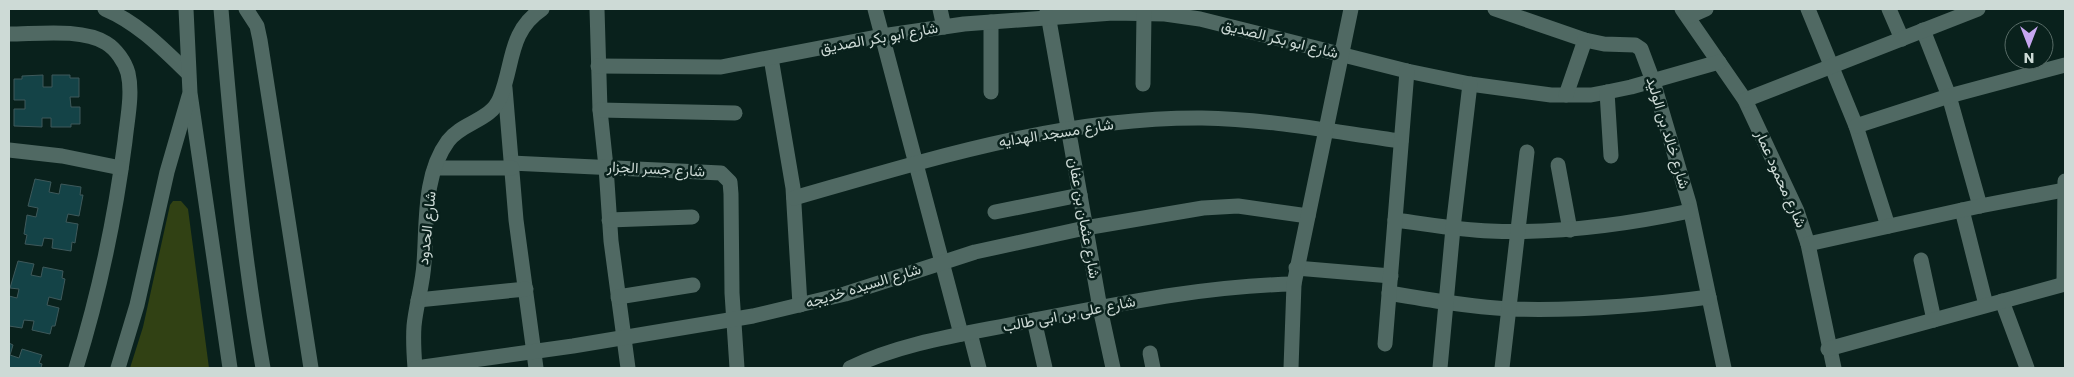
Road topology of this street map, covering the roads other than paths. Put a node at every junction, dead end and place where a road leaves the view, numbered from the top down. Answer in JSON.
{"nodes":[{"id":1,"x":104,"y":9,"type":"edge"},
{"id":2,"x":186,"y":9,"type":"edge"},
{"id":3,"x":221,"y":9,"type":"edge"},
{"id":4,"x":246,"y":9,"type":"edge"},
{"id":5,"x":542,"y":9,"type":"edge"},
{"id":6,"x":597,"y":9,"type":"edge"},
{"id":7,"x":875,"y":9,"type":"edge"},
{"id":8,"x":940,"y":9,"type":"edge"},
{"id":9,"x":1351,"y":9,"type":"edge"},
{"id":10,"x":1495,"y":9,"type":"edge"},
{"id":11,"x":1706,"y":9,"type":"edge"},
{"id":12,"x":1808,"y":9,"type":"edge"},
{"id":13,"x":1889,"y":9,"type":"edge"},
{"id":14,"x":1978,"y":9,"type":"edge"},
{"id":15,"x":1165,"y":12,"type":"edge"},
{"id":16,"x":1047,"y":13,"type":"edge"},
{"id":17,"x":1144,"y":13,"type":"junction"},
{"id":18,"x":1685,"y":13,"type":"edge"},
{"id":19,"x":1948,"y":14,"type":"edge"},
{"id":20,"x":991,"y":22,"type":"junction"},
{"id":21,"x":944,"y":27,"type":"junction"},
{"id":22,"x":1923,"y":30,"type":"junction"},
{"id":23,"x":9,"y":34,"type":"edge"},
{"id":24,"x":882,"y":36,"type":"junction"},
{"id":25,"x":1902,"y":39,"type":"junction"},
{"id":26,"x":1585,"y":40,"type":"junction"},
{"id":27,"x":1341,"y":55,"type":"junction"},
{"id":28,"x":771,"y":58,"type":"junction"},
{"id":29,"x":1719,"y":62,"type":"junction"},
{"id":30,"x":2065,"y":65,"type":"edge"},
{"id":31,"x":598,"y":66,"type":"junction"},
{"id":32,"x":1832,"y":66,"type":"junction"},
{"id":33,"x":1407,"y":71,"type":"junction"},
{"id":34,"x":188,"y":73,"type":"junction"},
{"id":35,"x":1653,"y":81,"type":"junction"},
{"id":36,"x":504,"y":84,"type":"junction"},
{"id":37,"x":1143,"y":84,"type":"dead end"},
{"id":38,"x":1470,"y":84,"type":"junction"},
{"id":39,"x":991,"y":92,"type":"dead end"},
{"id":40,"x":1607,"y":92,"type":"junction"},
{"id":41,"x":190,"y":93,"type":"junction"},
{"id":42,"x":1566,"y":95,"type":"junction"},
{"id":43,"x":1949,"y":96,"type":"junction"},
{"id":44,"x":1745,"y":100,"type":"junction"},
{"id":45,"x":600,"y":110,"type":"junction"},
{"id":46,"x":735,"y":113,"type":"dead end"},
{"id":47,"x":1856,"y":126,"type":"junction"},
{"id":48,"x":1069,"y":130,"type":"junction"},
{"id":49,"x":1325,"y":130,"type":"junction"},
{"id":50,"x":1401,"y":142,"type":"junction"},
{"id":51,"x":9,"y":150,"type":"edge"},
{"id":52,"x":1527,"y":152,"type":"dead end"},
{"id":53,"x":1611,"y":156,"type":"dead end"},
{"id":54,"x":916,"y":163,"type":"junction"},
{"id":55,"x":511,"y":165,"type":"junction"},
{"id":56,"x":1558,"y":165,"type":"dead end"},
{"id":57,"x":606,"y":167,"type":"junction"},
{"id":58,"x":121,"y":168,"type":"junction"},
{"id":59,"x":435,"y":168,"type":"junction"},
{"id":60,"x":2065,"y":186,"type":"edge"},
{"id":61,"x":1080,"y":196,"type":"junction"},
{"id":62,"x":794,"y":198,"type":"junction"},
{"id":63,"x":1980,"y":206,"type":"junction"},
{"id":64,"x":1962,"y":210,"type":"junction"},
{"id":65,"x":1690,"y":211,"type":"junction"},
{"id":66,"x":995,"y":212,"type":"dead end"},
{"id":67,"x":1308,"y":216,"type":"junction"},
{"id":68,"x":692,"y":217,"type":"dead end"},
{"id":69,"x":609,"y":220,"type":"junction"},
{"id":70,"x":1395,"y":220,"type":"junction"},
{"id":71,"x":1888,"y":226,"type":"junction"},
{"id":72,"x":1085,"y":228,"type":"junction"},
{"id":73,"x":1453,"y":228,"type":"junction"},
{"id":74,"x":1570,"y":230,"type":"junction"},
{"id":75,"x":1518,"y":232,"type":"junction"},
{"id":76,"x":1808,"y":244,"type":"junction"},
{"id":77,"x":1921,"y":260,"type":"dead end"},
{"id":78,"x":942,"y":262,"type":"junction"},
{"id":79,"x":1296,"y":268,"type":"junction"},
{"id":80,"x":1391,"y":276,"type":"junction"},
{"id":81,"x":1294,"y":284,"type":"junction"},
{"id":82,"x":2065,"y":284,"type":"edge"},
{"id":83,"x":693,"y":285,"type":"dead end"},
{"id":84,"x":526,"y":289,"type":"junction"},
{"id":85,"x":1389,"y":294,"type":"junction"},
{"id":86,"x":618,"y":297,"type":"junction"},
{"id":87,"x":1708,"y":297,"type":"junction"},
{"id":88,"x":418,"y":300,"type":"junction"},
{"id":89,"x":2002,"y":301,"type":"junction"},
{"id":90,"x":1446,"y":302,"type":"junction"},
{"id":91,"x":800,"y":305,"type":"junction"},
{"id":92,"x":1986,"y":305,"type":"junction"},
{"id":93,"x":1100,"y":308,"type":"junction"},
{"id":94,"x":1508,"y":309,"type":"junction"},
{"id":95,"x":733,"y":319,"type":"junction"},
{"id":96,"x":1034,"y":320,"type":"junction"},
{"id":97,"x":1934,"y":320,"type":"junction"},
{"id":98,"x":966,"y":334,"type":"junction"},
{"id":99,"x":624,"y":337,"type":"junction"},
{"id":100,"x":1385,"y":344,"type":"dead end"},
{"id":101,"x":1828,"y":349,"type":"junction"},
{"id":102,"x":534,"y":351,"type":"junction"},
{"id":103,"x":1150,"y":353,"type":"dead end"},
{"id":104,"x":76,"y":368,"type":"edge"},
{"id":105,"x":118,"y":368,"type":"edge"},
{"id":106,"x":230,"y":368,"type":"edge"},
{"id":107,"x":263,"y":368,"type":"edge"},
{"id":108,"x":311,"y":368,"type":"edge"},
{"id":109,"x":415,"y":368,"type":"edge"},
{"id":110,"x":536,"y":368,"type":"edge"},
{"id":111,"x":628,"y":368,"type":"edge"},
{"id":112,"x":737,"y":368,"type":"edge"},
{"id":113,"x":850,"y":368,"type":"edge"},
{"id":114,"x":979,"y":368,"type":"edge"},
{"id":115,"x":1045,"y":368,"type":"edge"},
{"id":116,"x":1113,"y":368,"type":"edge"},
{"id":117,"x":1153,"y":368,"type":"edge"},
{"id":118,"x":1291,"y":368,"type":"edge"},
{"id":119,"x":1440,"y":368,"type":"edge"},
{"id":120,"x":1502,"y":368,"type":"edge"},
{"id":121,"x":1724,"y":368,"type":"edge"},
{"id":122,"x":1834,"y":368,"type":"edge"},
{"id":123,"x":2027,"y":368,"type":"edge"}],
"edges":[{"from":1,"to":34,"type":"street"},
{"from":2,"to":34,"type":"street"},
{"from":3,"to":107,"type":"street"},
{"from":4,"to":108,"type":"street"},
{"from":5,"to":36,"type":"street","name":"شارع الحدود"},
{"from":6,"to":31,"type":"street"},
{"from":7,"to":24,"type":"street"},
{"from":8,"to":21,"type":"street"},
{"from":9,"to":27,"type":"street"},
{"from":10,"to":26,"type":"street","name":"شارع خالد بن الوليد"},
{"from":11,"to":18,"type":"street"},
{"from":12,"to":32,"type":"street"},
{"from":13,"to":25,"type":"street"},
{"from":14,"to":19,"type":"street"},
{"from":15,"to":17,"type":"street","name":"شارع ابو بكر الصديق"},
{"from":15,"to":27,"type":"street","name":"شارع ابو بكر الصديق"},
{"from":16,"to":17,"type":"street","name":"شارع ابو بكر الصديق"},
{"from":16,"to":20,"type":"street","name":"شارع ابو بكر الصديق"},
{"from":16,"to":48,"type":"street","name":"شارع عثمان بن عفان"},
{"from":17,"to":37,"type":"street"},
{"from":18,"to":29,"type":"street","name":"شارع محمود عمار"},
{"from":19,"to":22,"type":"street"},
{"from":20,"to":21,"type":"street","name":"شارع ابو بكر الصديق"},
{"from":20,"to":39,"type":"street"},
{"from":21,"to":24,"type":"street","name":"شارع ابو بكر الصديق"},
{"from":22,"to":25,"type":"street"},
{"from":22,"to":43,"type":"street"},
{"from":23,"to":58,"type":"street"},
{"from":24,"to":28,"type":"street","name":"شارع ابو بكر الصديق"},
{"from":24,"to":54,"type":"street"},
{"from":25,"to":32,"type":"street"},
{"from":26,"to":35,"type":"street","name":"شارع خالد بن الوليد"},
{"from":26,"to":42,"type":"street"},
{"from":27,"to":33,"type":"street","name":"شارع ابو بكر الصديق"},
{"from":27,"to":49,"type":"street"},
{"from":28,"to":31,"type":"street","name":"شارع ابو بكر الصديق"},
{"from":28,"to":62,"type":"street"},
{"from":29,"to":35,"type":"street","name":"شارع ابو بكر الصديق"},
{"from":29,"to":44,"type":"street","name":"شارع محمود عمار"},
{"from":30,"to":43,"type":"street"},
{"from":31,"to":45,"type":"street"},
{"from":32,"to":44,"type":"street"},
{"from":32,"to":47,"type":"street"},
{"from":33,"to":38,"type":"street","name":"شارع ابو بكر الصديق"},
{"from":33,"to":50,"type":"street"},
{"from":34,"to":41,"type":"street"},
{"from":35,"to":40,"type":"street","name":"شارع ابو بكر الصديق"},
{"from":35,"to":65,"type":"street","name":"شارع خالد بن الوليد"},
{"from":36,"to":55,"type":"street"},
{"from":36,"to":59,"type":"street","name":"شارع الحدود"},
{"from":38,"to":42,"type":"street","name":"شارع ابو بكر الصديق"},
{"from":38,"to":73,"type":"street"},
{"from":40,"to":42,"type":"street","name":"شارع ابو بكر الصديق"},
{"from":40,"to":53,"type":"street"},
{"from":41,"to":105,"type":"street"},
{"from":41,"to":106,"type":"street"},
{"from":43,"to":47,"type":"street"},
{"from":43,"to":63,"type":"street"},
{"from":44,"to":76,"type":"street","name":"شارع محمود عمار"},
{"from":45,"to":46,"type":"street"},
{"from":45,"to":57,"type":"street"},
{"from":47,"to":71,"type":"street"},
{"from":48,"to":49,"type":"street","name":"شارع مسجد الهدايه"},
{"from":48,"to":54,"type":"street","name":"شارع مسجد الهدايه"},
{"from":48,"to":61,"type":"street","name":"شارع عثمان بن عفان"},
{"from":49,"to":50,"type":"street","name":"شارع مسجد الهدايه"},
{"from":49,"to":67,"type":"street"},
{"from":50,"to":70,"type":"street"},
{"from":51,"to":58,"type":"street"},
{"from":52,"to":75,"type":"street"},
{"from":54,"to":62,"type":"street","name":"شارع مسجد الهدايه"},
{"from":54,"to":78,"type":"street"},
{"from":55,"to":57,"type":"street","name":"شارع جسر الجزار"},
{"from":55,"to":59,"type":"street","name":"شارع جسر الجزار"},
{"from":55,"to":84,"type":"street"},
{"from":56,"to":74,"type":"street"},
{"from":57,"to":69,"type":"street"},
{"from":57,"to":95,"type":"street","name":"شارع جسر الجزار"},
{"from":58,"to":104,"type":"street"},
{"from":59,"to":88,"type":"street","name":"شارع الحدود"},
{"from":60,"to":63,"type":"street"},
{"from":60,"to":82,"type":"street"},
{"from":61,"to":66,"type":"street"},
{"from":61,"to":72,"type":"street","name":"شارع عثمان بن عفان"},
{"from":62,"to":91,"type":"street"},
{"from":63,"to":64,"type":"street"},
{"from":64,"to":71,"type":"street"},
{"from":64,"to":92,"type":"street"},
{"from":65,"to":74,"type":"street"},
{"from":65,"to":87,"type":"street","name":"شارع خالد بن الوليد"},
{"from":67,"to":72,"type":"street","name":"شارع السيده خديجه"},
{"from":67,"to":79,"type":"street"},
{"from":68,"to":69,"type":"street"},
{"from":69,"to":86,"type":"street"},
{"from":70,"to":73,"type":"street"},
{"from":70,"to":80,"type":"street"},
{"from":71,"to":76,"type":"street"},
{"from":72,"to":78,"type":"street","name":"شارع السيده خديجه"},
{"from":72,"to":93,"type":"street","name":"شارع عثمان بن عفان"},
{"from":73,"to":75,"type":"street"},
{"from":73,"to":90,"type":"street"},
{"from":74,"to":75,"type":"street"},
{"from":75,"to":94,"type":"street"},
{"from":76,"to":101,"type":"street","name":"شارع محمود عمار"},
{"from":77,"to":97,"type":"street"},
{"from":78,"to":91,"type":"street","name":"شارع السيده خديجه"},
{"from":78,"to":98,"type":"street"},
{"from":79,"to":80,"type":"street"},
{"from":79,"to":81,"type":"street"},
{"from":80,"to":85,"type":"street"},
{"from":81,"to":93,"type":"street","name":"شارع على بن ابى طالب"},
{"from":81,"to":118,"type":"street"},
{"from":82,"to":89,"type":"street"},
{"from":83,"to":86,"type":"street"},
{"from":84,"to":88,"type":"street"},
{"from":84,"to":102,"type":"street"},
{"from":85,"to":90,"type":"street"},
{"from":85,"to":100,"type":"street"},
{"from":86,"to":99,"type":"street"},
{"from":87,"to":94,"type":"street"},
{"from":87,"to":121,"type":"street","name":"شارع خالد بن الوليد"},
{"from":88,"to":109,"type":"street","name":"شارع الحدود"},
{"from":89,"to":92,"type":"street"},
{"from":89,"to":123,"type":"street"},
{"from":90,"to":94,"type":"street"},
{"from":90,"to":119,"type":"street"},
{"from":91,"to":95,"type":"street","name":"شارع السيده خديجه"},
{"from":92,"to":97,"type":"street"},
{"from":93,"to":96,"type":"street","name":"شارع على بن ابى طالب"},
{"from":93,"to":116,"type":"street","name":"شارع عثمان بن عفان"},
{"from":94,"to":120,"type":"street"},
{"from":95,"to":99,"type":"street","name":"شارع السيده خديجه"},
{"from":95,"to":112,"type":"street","name":"شارع جسر الجزار"},
{"from":96,"to":98,"type":"street","name":"شارع على بن ابى طالب"},
{"from":96,"to":115,"type":"street"},
{"from":97,"to":101,"type":"street"},
{"from":98,"to":113,"type":"street","name":"شارع على بن ابى طالب"},
{"from":98,"to":114,"type":"street"},
{"from":99,"to":102,"type":"street","name":"شارع السيده خديجه"},
{"from":99,"to":111,"type":"street"},
{"from":101,"to":122,"type":"street","name":"شارع محمود عمار"},
{"from":102,"to":109,"type":"street","name":"شارع السيده خديجه"},
{"from":102,"to":110,"type":"street"},
{"from":103,"to":117,"type":"street"}]}
